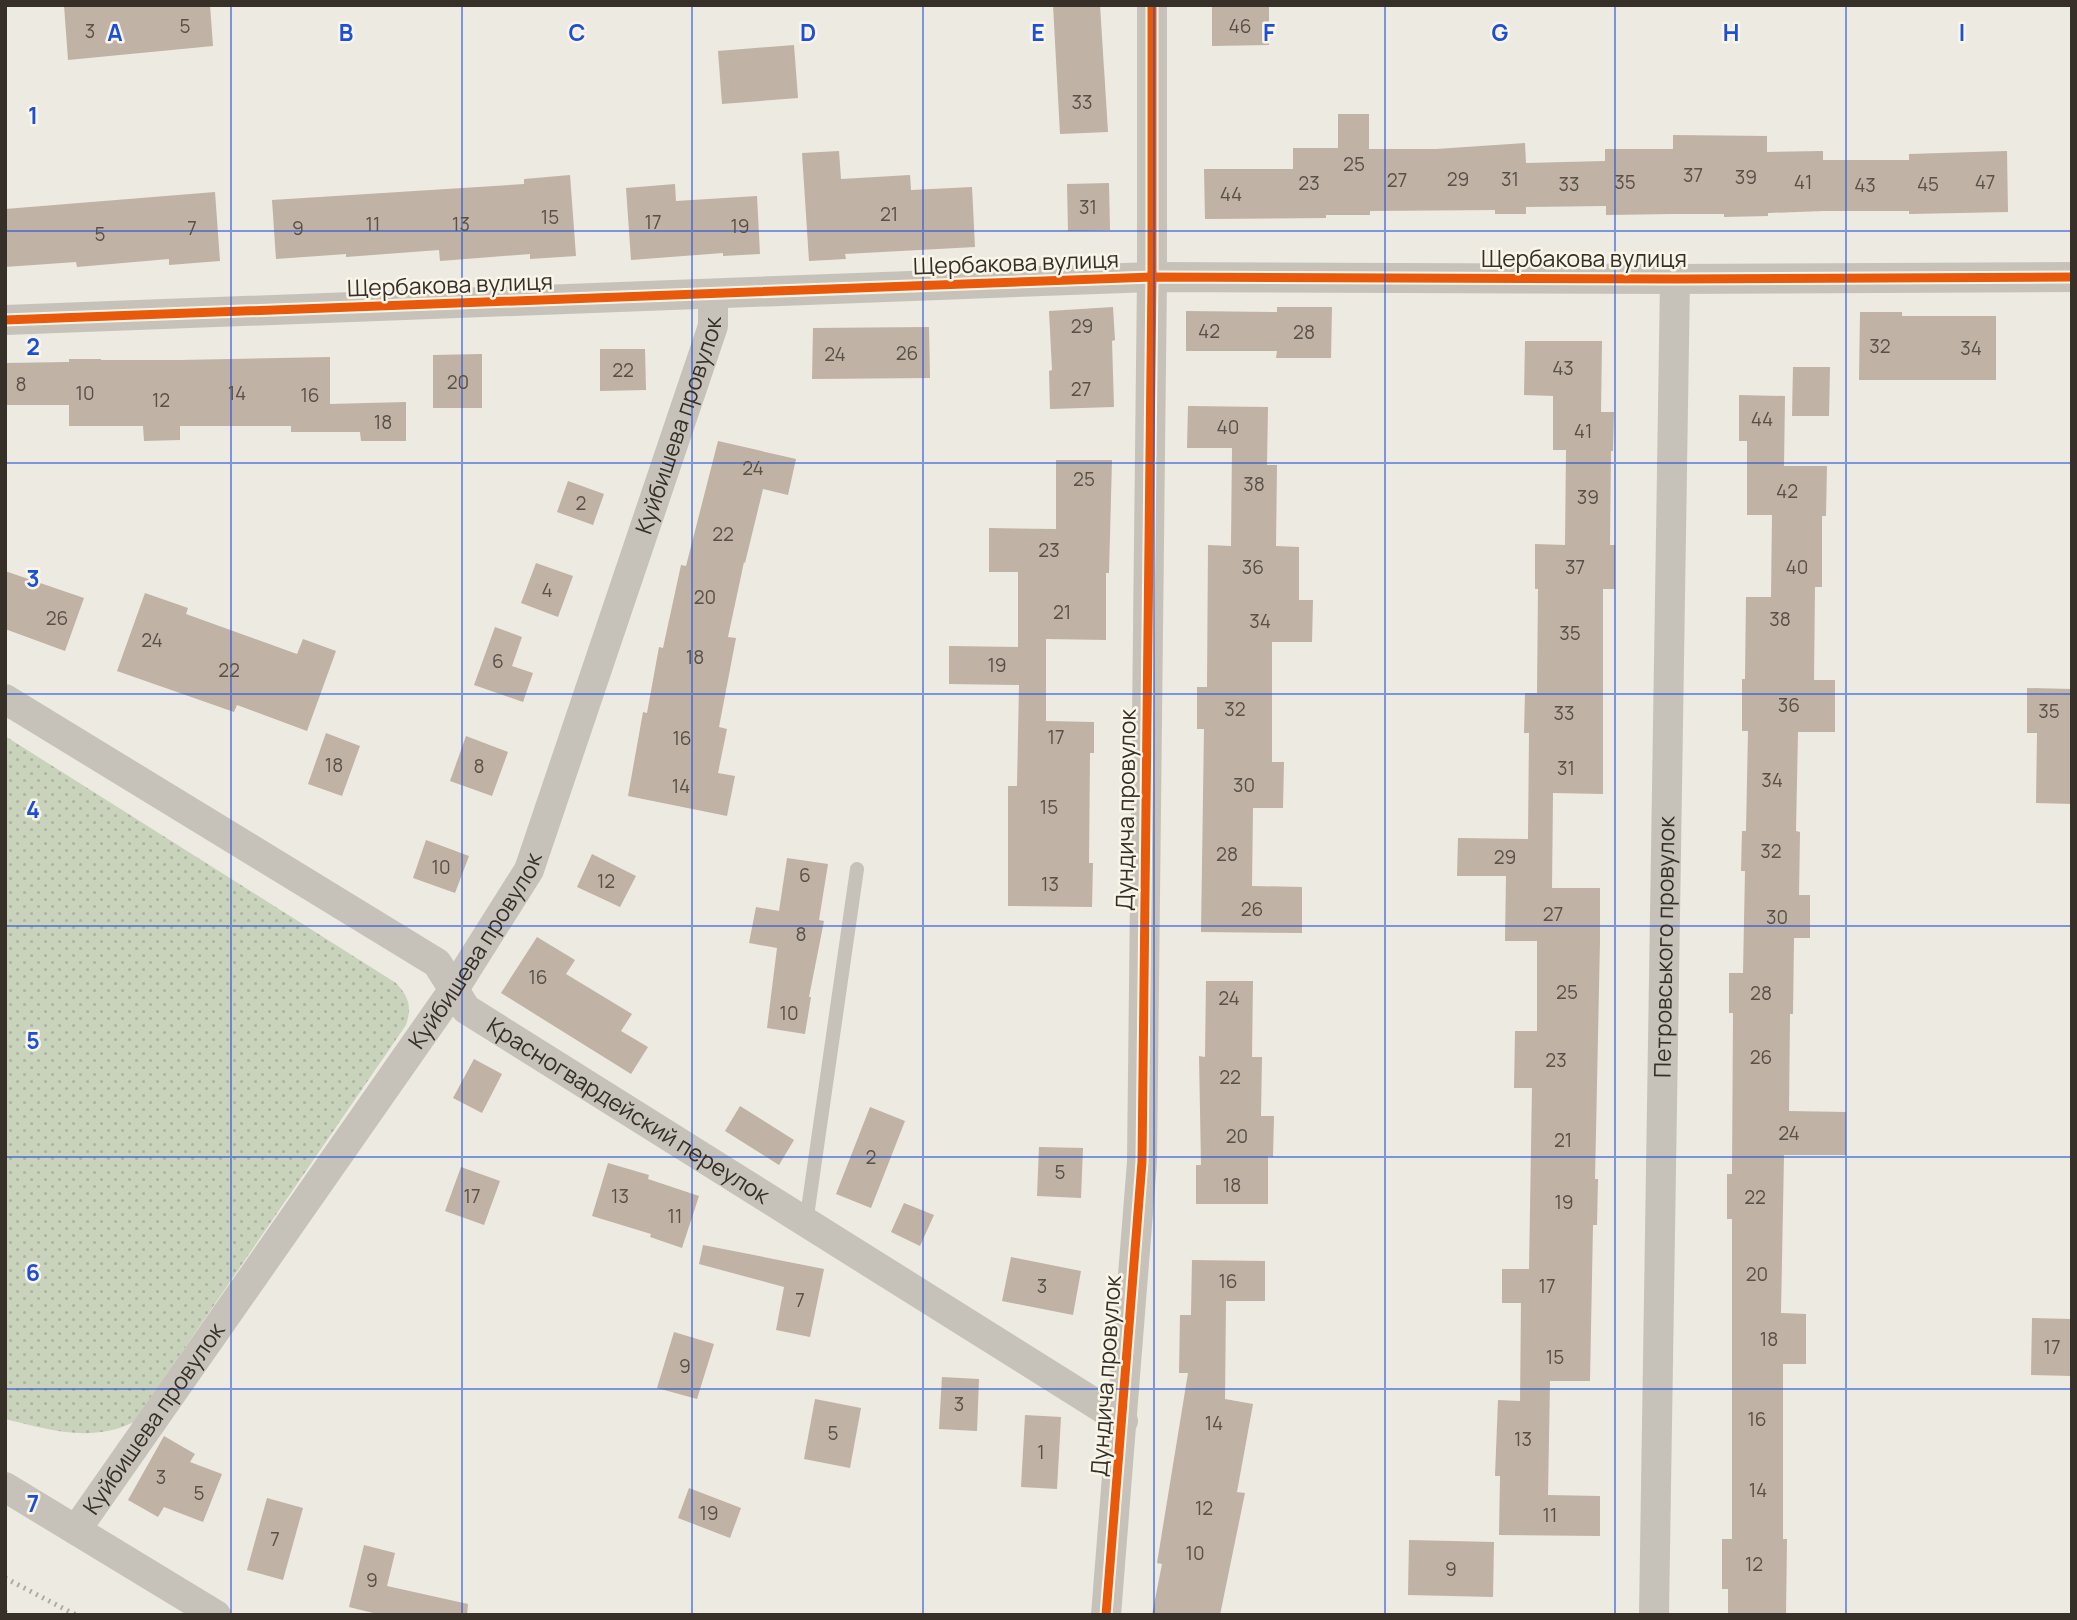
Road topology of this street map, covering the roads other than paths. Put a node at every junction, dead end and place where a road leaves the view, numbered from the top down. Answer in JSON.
{"nodes":[{"id":1,"x":1152,"y":5,"type":"edge"},
{"id":2,"x":2072,"y":276,"type":"edge"},
{"id":3,"x":1152,"y":277,"type":"junction"},
{"id":4,"x":1675,"y":279,"type":"junction"},
{"id":5,"x":713,"y":295,"type":"junction"},
{"id":6,"x":5,"y":320,"type":"edge"},
{"id":7,"x":5,"y":699,"type":"edge"},
{"id":8,"x":857,"y":869,"type":"dead end"},
{"id":9,"x":454,"y":989,"type":"junction"},
{"id":10,"x":806,"y":1223,"type":"junction"},
{"id":11,"x":1123,"y":1421,"type":"junction"},
{"id":12,"x":5,"y":1487,"type":"edge"},
{"id":13,"x":76,"y":1530,"type":"junction"},
{"id":14,"x":216,"y":1615,"type":"edge"},
{"id":15,"x":1106,"y":1615,"type":"edge"},
{"id":16,"x":1654,"y":1615,"type":"edge"}],
"edges":[{"from":1,"to":3,"type":"street","name":"Дундича провулок"},
{"from":2,"to":4,"type":"street","name":"Щербакова вулиця"},
{"from":3,"to":4,"type":"street","name":"Щербакова вулиця"},
{"from":3,"to":5,"type":"street","name":"Щербакова вулиця"},
{"from":3,"to":11,"type":"street","name":"Дундича провулок"},
{"from":4,"to":16,"type":"street","name":"Петровського провулок"},
{"from":5,"to":6,"type":"street","name":"Щербакова вулиця"},
{"from":5,"to":9,"type":"street","name":"Куйбишева провулок"},
{"from":7,"to":9,"type":"street","name":"Красногвардейский переулок"},
{"from":8,"to":10,"type":"lane"},
{"from":9,"to":10,"type":"street","name":"Красногвардейский переулок"},
{"from":9,"to":13,"type":"street","name":"Куйбишева провулок"},
{"from":10,"to":11,"type":"street","name":"Красногвардейский переулок"},
{"from":11,"to":15,"type":"street","name":"Дундича провулок"},
{"from":12,"to":13,"type":"street"},
{"from":13,"to":14,"type":"street"}]}
